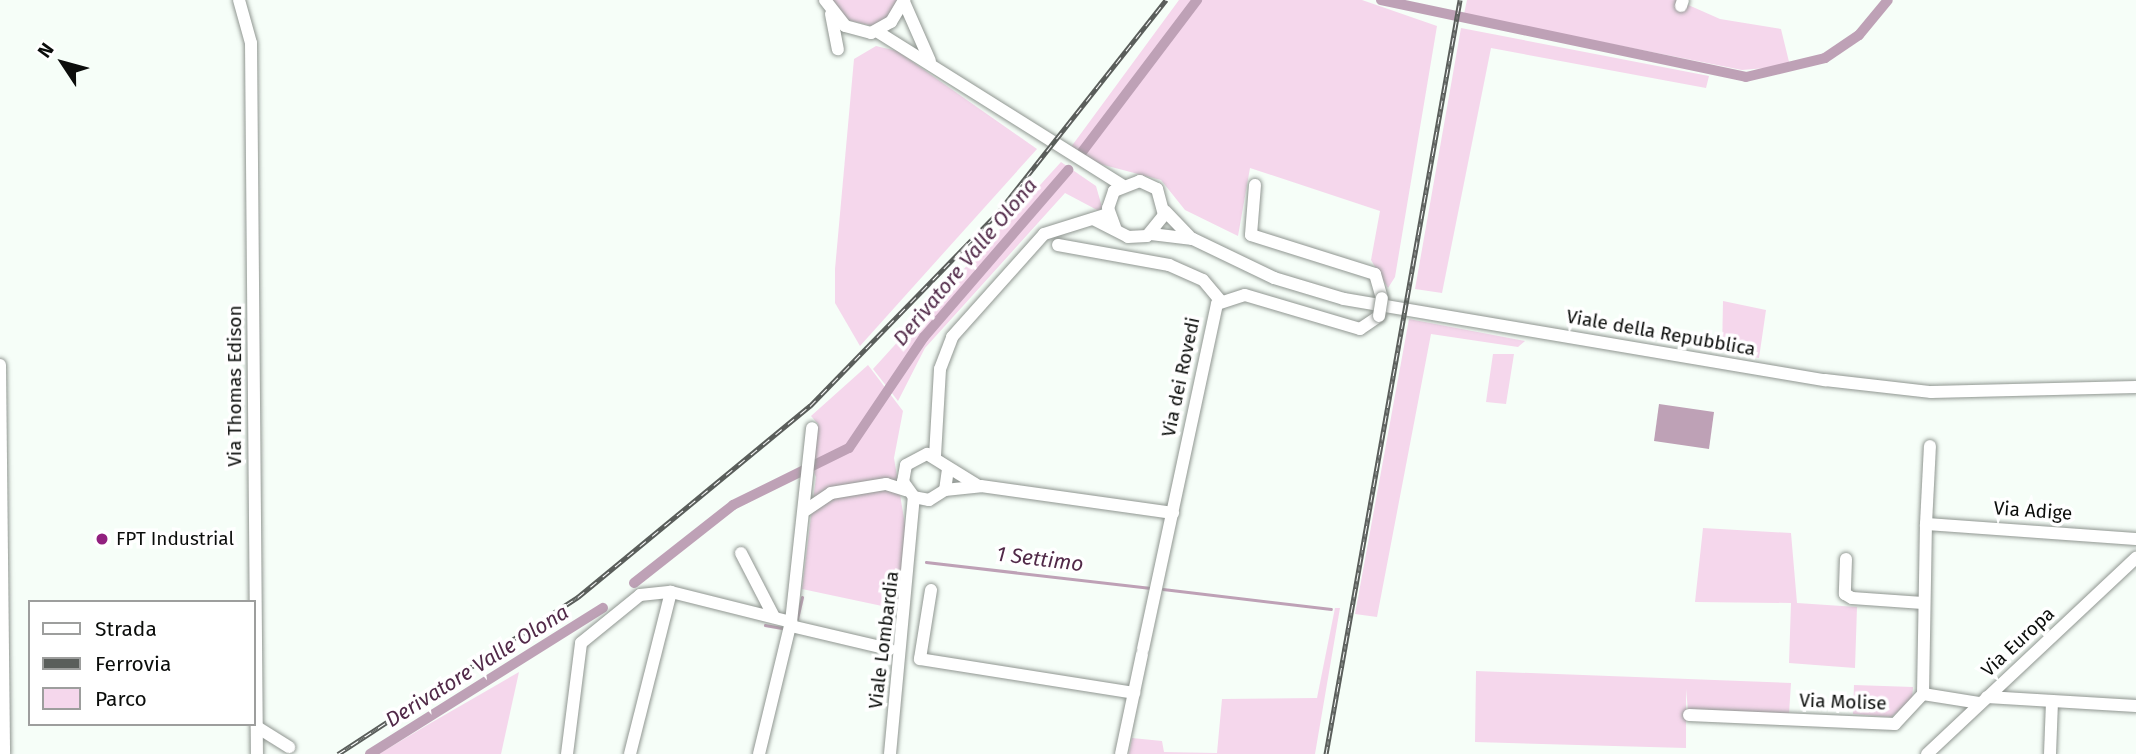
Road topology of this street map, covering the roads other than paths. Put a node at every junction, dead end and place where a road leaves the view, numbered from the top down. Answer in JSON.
{"nodes":[{"id":1,"x":239,"y":0,"type":"edge"},
{"id":2,"x":249,"y":0,"type":"edge"},
{"id":3,"x":904,"y":1,"type":"edge"},
{"id":4,"x":827,"y":4,"type":"edge"},
{"id":5,"x":247,"y":18,"type":"junction"},
{"id":6,"x":878,"y":32,"type":"junction"},
{"id":7,"x":838,"y":49,"type":"dead end"},
{"id":8,"x":937,"y":69,"type":"junction"},
{"id":9,"x":1097,"y":175,"type":"junction"},
{"id":10,"x":1122,"y":185,"type":"junction"},
{"id":11,"x":1255,"y":185,"type":"dead end"},
{"id":12,"x":1110,"y":199,"type":"junction"},
{"id":13,"x":1165,"y":211,"type":"junction"},
{"id":14,"x":1108,"y":214,"type":"junction"},
{"id":15,"x":1093,"y":219,"type":"junction"},
{"id":16,"x":1116,"y":230,"type":"junction"},
{"id":17,"x":1151,"y":234,"type":"junction"},
{"id":18,"x":1193,"y":239,"type":"junction"},
{"id":19,"x":1058,"y":245,"type":"dead end"},
{"id":20,"x":1220,"y":300,"type":"junction"},
{"id":21,"x":0,"y":365,"type":"edge"},
{"id":22,"x":2136,"y":387,"type":"edge"},
{"id":23,"x":812,"y":428,"type":"dead end"},
{"id":24,"x":932,"y":428,"type":"junction"},
{"id":25,"x":1930,"y":446,"type":"dead end"},
{"id":26,"x":919,"y":455,"type":"junction"},
{"id":27,"x":935,"y":456,"type":"junction"},
{"id":28,"x":948,"y":470,"type":"junction"},
{"id":29,"x":981,"y":486,"type":"junction"},
{"id":30,"x":945,"y":490,"type":"junction"},
{"id":31,"x":910,"y":494,"type":"junction"},
{"id":32,"x":929,"y":500,"type":"junction"},
{"id":33,"x":806,"y":510,"type":"junction"},
{"id":34,"x":1172,"y":513,"type":"junction"},
{"id":35,"x":1926,"y":524,"type":"junction"},
{"id":36,"x":916,"y":530,"type":"junction"},
{"id":37,"x":2136,"y":539,"type":"edge"},
{"id":38,"x":741,"y":554,"type":"dead end"},
{"id":39,"x":2136,"y":558,"type":"edge"},
{"id":40,"x":1846,"y":559,"type":"dead end"},
{"id":41,"x":931,"y":590,"type":"dead end"},
{"id":42,"x":671,"y":592,"type":"junction"},
{"id":43,"x":255,"y":600,"type":"edge"},
{"id":44,"x":1923,"y":603,"type":"junction"},
{"id":45,"x":774,"y":617,"type":"junction"},
{"id":46,"x":791,"y":624,"type":"junction"},
{"id":47,"x":890,"y":649,"type":"dead end"},
{"id":48,"x":256,"y":656,"type":"edge"},
{"id":49,"x":1134,"y":693,"type":"junction"},
{"id":50,"x":1923,"y":694,"type":"junction"},
{"id":51,"x":1984,"y":700,"type":"junction"},
{"id":52,"x":2052,"y":701,"type":"junction"},
{"id":53,"x":2136,"y":706,"type":"edge"},
{"id":54,"x":1689,"y":715,"type":"dead end"},
{"id":55,"x":257,"y":727,"type":"junction"},
{"id":56,"x":289,"y":747,"type":"dead end"},
{"id":57,"x":4,"y":754,"type":"edge"},
{"id":58,"x":257,"y":754,"type":"edge"},
{"id":59,"x":567,"y":754,"type":"edge"},
{"id":60,"x":631,"y":754,"type":"edge"},
{"id":61,"x":760,"y":754,"type":"edge"},
{"id":62,"x":890,"y":754,"type":"edge"},
{"id":63,"x":1121,"y":754,"type":"edge"},
{"id":64,"x":1927,"y":754,"type":"edge"},
{"id":65,"x":2050,"y":754,"type":"edge"}],
"edges":[{"from":1,"to":5,"type":"street","name":"Via Thomas Edison"},
{"from":2,"to":5,"type":"street","name":"Via Thomas Edison"},
{"from":3,"to":6,"type":"street"},
{"from":3,"to":8,"type":"street"},
{"from":4,"to":6,"type":"street"},
{"from":4,"to":7,"type":"street"},
{"from":5,"to":43,"type":"street","name":"Via Thomas Edison"},
{"from":6,"to":8,"type":"street"},
{"from":8,"to":9,"type":"street"},
{"from":9,"to":10,"type":"street"},
{"from":9,"to":12,"type":"street"},
{"from":10,"to":12,"type":"street"},
{"from":10,"to":13,"type":"street"},
{"from":11,"to":20,"type":"street","name":"Via dei Rovedi","bridge":true},
{"from":12,"to":14,"type":"street"},
{"from":13,"to":17,"type":"street"},
{"from":13,"to":18,"type":"street","name":"Viale della Repubblica"},
{"from":14,"to":15,"type":"street"},
{"from":14,"to":16,"type":"street"},
{"from":15,"to":16,"type":"street"},
{"from":15,"to":24,"type":"street"},
{"from":16,"to":17,"type":"street"},
{"from":17,"to":18,"type":"street","name":"Viale della Repubblica"},
{"from":18,"to":22,"type":"street","name":"Viale della Repubblica"},
{"from":19,"to":20,"type":"street"},
{"from":20,"to":34,"type":"street","name":"Via dei Rovedi"},
{"from":21,"to":57,"type":"street"},
{"from":23,"to":33,"type":"street"},
{"from":24,"to":26,"type":"street"},
{"from":24,"to":27,"type":"street"},
{"from":25,"to":35,"type":"street"},
{"from":26,"to":27,"type":"street"},
{"from":26,"to":31,"type":"street"},
{"from":27,"to":28,"type":"street"},
{"from":28,"to":29,"type":"street"},
{"from":28,"to":30,"type":"street"},
{"from":29,"to":30,"type":"street"},
{"from":29,"to":34,"type":"street"},
{"from":30,"to":32,"type":"street"},
{"from":31,"to":32,"type":"street"},
{"from":31,"to":33,"type":"street"},
{"from":31,"to":36,"type":"street","name":"Viale Lombardia"},
{"from":32,"to":36,"type":"street","name":"Viale Lombardia"},
{"from":33,"to":46,"type":"street"},
{"from":34,"to":49,"type":"street","name":"Via dei Rovedi"},
{"from":35,"to":37,"type":"street","name":"Via Adige"},
{"from":35,"to":44,"type":"street"},
{"from":36,"to":62,"type":"street","name":"Viale Lombardia"},
{"from":38,"to":45,"type":"street"},
{"from":39,"to":51,"type":"street","name":"Via Europa"},
{"from":40,"to":44,"type":"street"},
{"from":41,"to":49,"type":"street"},
{"from":42,"to":45,"type":"street"},
{"from":42,"to":59,"type":"street"},
{"from":42,"to":60,"type":"street"},
{"from":44,"to":50,"type":"street"},
{"from":45,"to":46,"type":"street"},
{"from":46,"to":47,"type":"street"},
{"from":46,"to":61,"type":"street"},
{"from":48,"to":55,"type":"street","name":"Via Thomas Edison"},
{"from":49,"to":63,"type":"street","name":"Via dei Rovedi"},
{"from":50,"to":51,"type":"street"},
{"from":50,"to":54,"type":"street","name":"Via Molise"},
{"from":51,"to":52,"type":"street"},
{"from":51,"to":64,"type":"street","name":"Via Europa"},
{"from":52,"to":53,"type":"street"},
{"from":52,"to":65,"type":"street"},
{"from":55,"to":56,"type":"street"},
{"from":55,"to":58,"type":"street","name":"Via Thomas Edison"}]}
